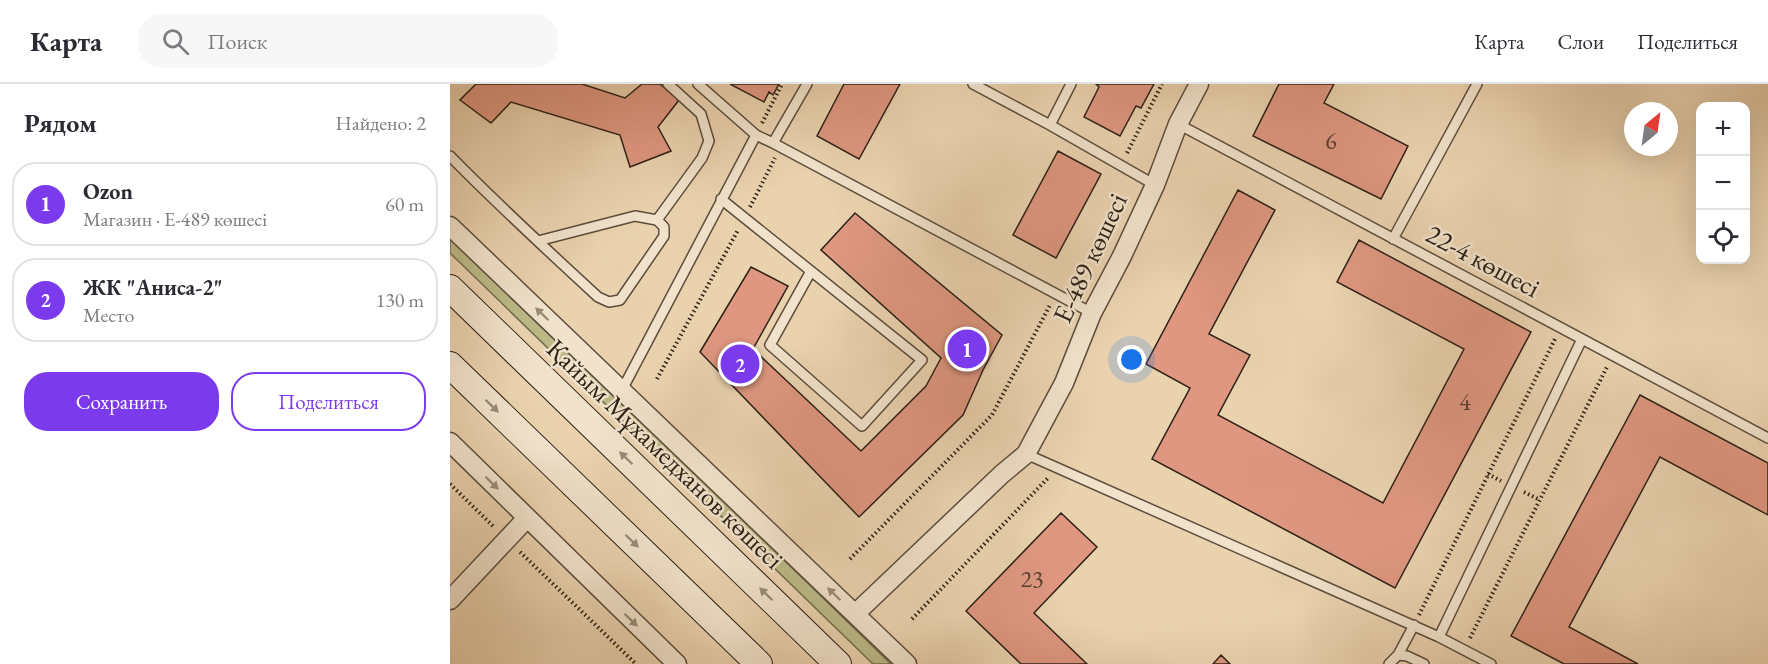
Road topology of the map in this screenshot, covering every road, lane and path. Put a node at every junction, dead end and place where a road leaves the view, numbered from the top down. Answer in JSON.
{"nodes":[{"id":1,"x":668,"y":84,"type":"edge"},
{"id":2,"x":698,"y":84,"type":"edge"},
{"id":3,"x":782,"y":84,"type":"edge"},
{"id":4,"x":807,"y":84,"type":"edge"},
{"id":5,"x":973,"y":84,"type":"edge"},
{"id":6,"x":1071,"y":84,"type":"edge"},
{"id":7,"x":1162,"y":84,"type":"edge"},
{"id":8,"x":1199,"y":84,"type":"edge"},
{"id":9,"x":1477,"y":84,"type":"edge"},
{"id":10,"x":1178,"y":124,"type":"junction"},
{"id":11,"x":1050,"y":125,"type":"junction"},
{"id":12,"x":756,"y":135,"type":"junction"},
{"id":13,"x":777,"y":145,"type":"junction"},
{"id":14,"x":450,"y":156,"type":"edge"},
{"id":15,"x":1120,"y":165,"type":"junction"},
{"id":16,"x":1155,"y":185,"type":"junction"},
{"id":17,"x":721,"y":199,"type":"junction"},
{"id":18,"x":745,"y":218,"type":"junction"},
{"id":19,"x":657,"y":220,"type":"junction"},
{"id":20,"x":450,"y":226,"type":"edge"},
{"id":21,"x":1393,"y":239,"type":"junction"},
{"id":22,"x":538,"y":241,"type":"junction"},
{"id":23,"x":811,"y":271,"type":"junction"},
{"id":24,"x":450,"y":288,"type":"edge"},
{"id":25,"x":1056,"y":294,"type":"junction"},
{"id":26,"x":1092,"y":313,"type":"junction"},
{"id":27,"x":1560,"y":327,"type":"junction"},
{"id":28,"x":1582,"y":339,"type":"junction"},
{"id":29,"x":1613,"y":355,"type":"junction"},
{"id":30,"x":450,"y":365,"type":"edge"},
{"id":31,"x":657,"y":379,"type":"dead end"},
{"id":32,"x":622,"y":390,"type":"junction"},
{"id":33,"x":1768,"y":438,"type":"edge"},
{"id":34,"x":450,"y":442,"type":"edge"},
{"id":35,"x":1026,"y":454,"type":"junction"},
{"id":36,"x":1058,"y":468,"type":"junction"},
{"id":37,"x":450,"y":484,"type":"edge"},
{"id":38,"x":527,"y":518,"type":"junction"},
{"id":39,"x":507,"y":539,"type":"junction"},
{"id":40,"x":850,"y":559,"type":"dead end"},
{"id":41,"x":450,"y":600,"type":"edge"},
{"id":42,"x":855,"y":614,"type":"junction"},
{"id":43,"x":912,"y":619,"type":"dead end"},
{"id":44,"x":1414,"y":625,"type":"junction"},
{"id":45,"x":1439,"y":637,"type":"junction"},
{"id":46,"x":1464,"y":650,"type":"junction"},
{"id":47,"x":1398,"y":655,"type":"junction"},
{"id":48,"x":636,"y":664,"type":"edge"},
{"id":49,"x":677,"y":664,"type":"edge"},
{"id":50,"x":759,"y":664,"type":"edge"},
{"id":51,"x":838,"y":664,"type":"edge"},
{"id":52,"x":907,"y":664,"type":"edge"},
{"id":53,"x":1389,"y":664,"type":"edge"},
{"id":54,"x":1424,"y":664,"type":"edge"},
{"id":55,"x":1491,"y":664,"type":"edge"}],
"edges":[{"from":1,"to":19,"type":"lane"},
{"from":2,"to":12,"type":"lane"},
{"from":3,"to":12,"type":"path"},
{"from":4,"to":13,"type":"lane"},
{"from":5,"to":11,"type":"lane"},
{"from":6,"to":11,"type":"lane"},
{"from":7,"to":15,"type":"path"},
{"from":8,"to":10,"type":"street","name":"Е-489 көшесі"},
{"from":9,"to":21,"type":"lane"},
{"from":10,"to":16,"type":"street","name":"Е-489 көшесі"},
{"from":10,"to":21,"type":"lane","name":"22-4 көшесі"},
{"from":11,"to":15,"type":"lane"},
{"from":12,"to":13,"type":"lane"},
{"from":12,"to":17,"type":"lane"},
{"from":13,"to":18,"type":"path"},
{"from":13,"to":25,"type":"lane"},
{"from":14,"to":22,"type":"lane"},
{"from":15,"to":16,"type":"lane"},
{"from":16,"to":26,"type":"street","name":"Е-489 көшесі"},
{"from":17,"to":18,"type":"lane"},
{"from":17,"to":32,"type":"lane"},
{"from":18,"to":23,"type":"lane"},
{"from":18,"to":31,"type":"path"},
{"from":19,"to":22,"type":"lane"},
{"from":19,"to":22,"type":"lane"},
{"from":32,"to":20,"type":"street","one_way":true},
{"from":21,"to":27,"type":"lane","name":"22-4 көшесі"},
{"from":23,"to":23,"type":"lane"},
{"from":51,"to":24,"type":"main road","name":"Қайым Мұхамедханов көшесі","one_way":true},
{"from":25,"to":26,"type":"lane"},
{"from":25,"to":40,"type":"path"},
{"from":26,"to":35,"type":"street","name":"Е-489 көшесі"},
{"from":27,"to":28,"type":"lane","name":"22-4 көшесі"},
{"from":27,"to":44,"type":"path"},
{"from":28,"to":29,"type":"lane","name":"22-4 көшесі"},
{"from":28,"to":45,"type":"lane"},
{"from":29,"to":33,"type":"lane","name":"22-4 көшесі"},
{"from":29,"to":46,"type":"path"},
{"from":30,"to":50,"type":"main road","one_way":true},
{"from":42,"to":32,"type":"street","one_way":true},
{"from":34,"to":38,"type":"street","one_way":true},
{"from":35,"to":36,"type":"lane"},
{"from":35,"to":42,"type":"street"},
{"from":36,"to":43,"type":"path"},
{"from":36,"to":44,"type":"lane"},
{"from":37,"to":39,"type":"path"},
{"from":38,"to":39,"type":"street"},
{"from":38,"to":49,"type":"street","one_way":true},
{"from":39,"to":41,"type":"street"},
{"from":39,"to":48,"type":"path"},
{"from":42,"to":52,"type":"street"},
{"from":44,"to":45,"type":"lane"},
{"from":44,"to":47,"type":"lane"},
{"from":45,"to":46,"type":"lane"},
{"from":46,"to":55,"type":"lane"},
{"from":47,"to":53,"type":"lane"},
{"from":47,"to":54,"type":"lane"}]}
